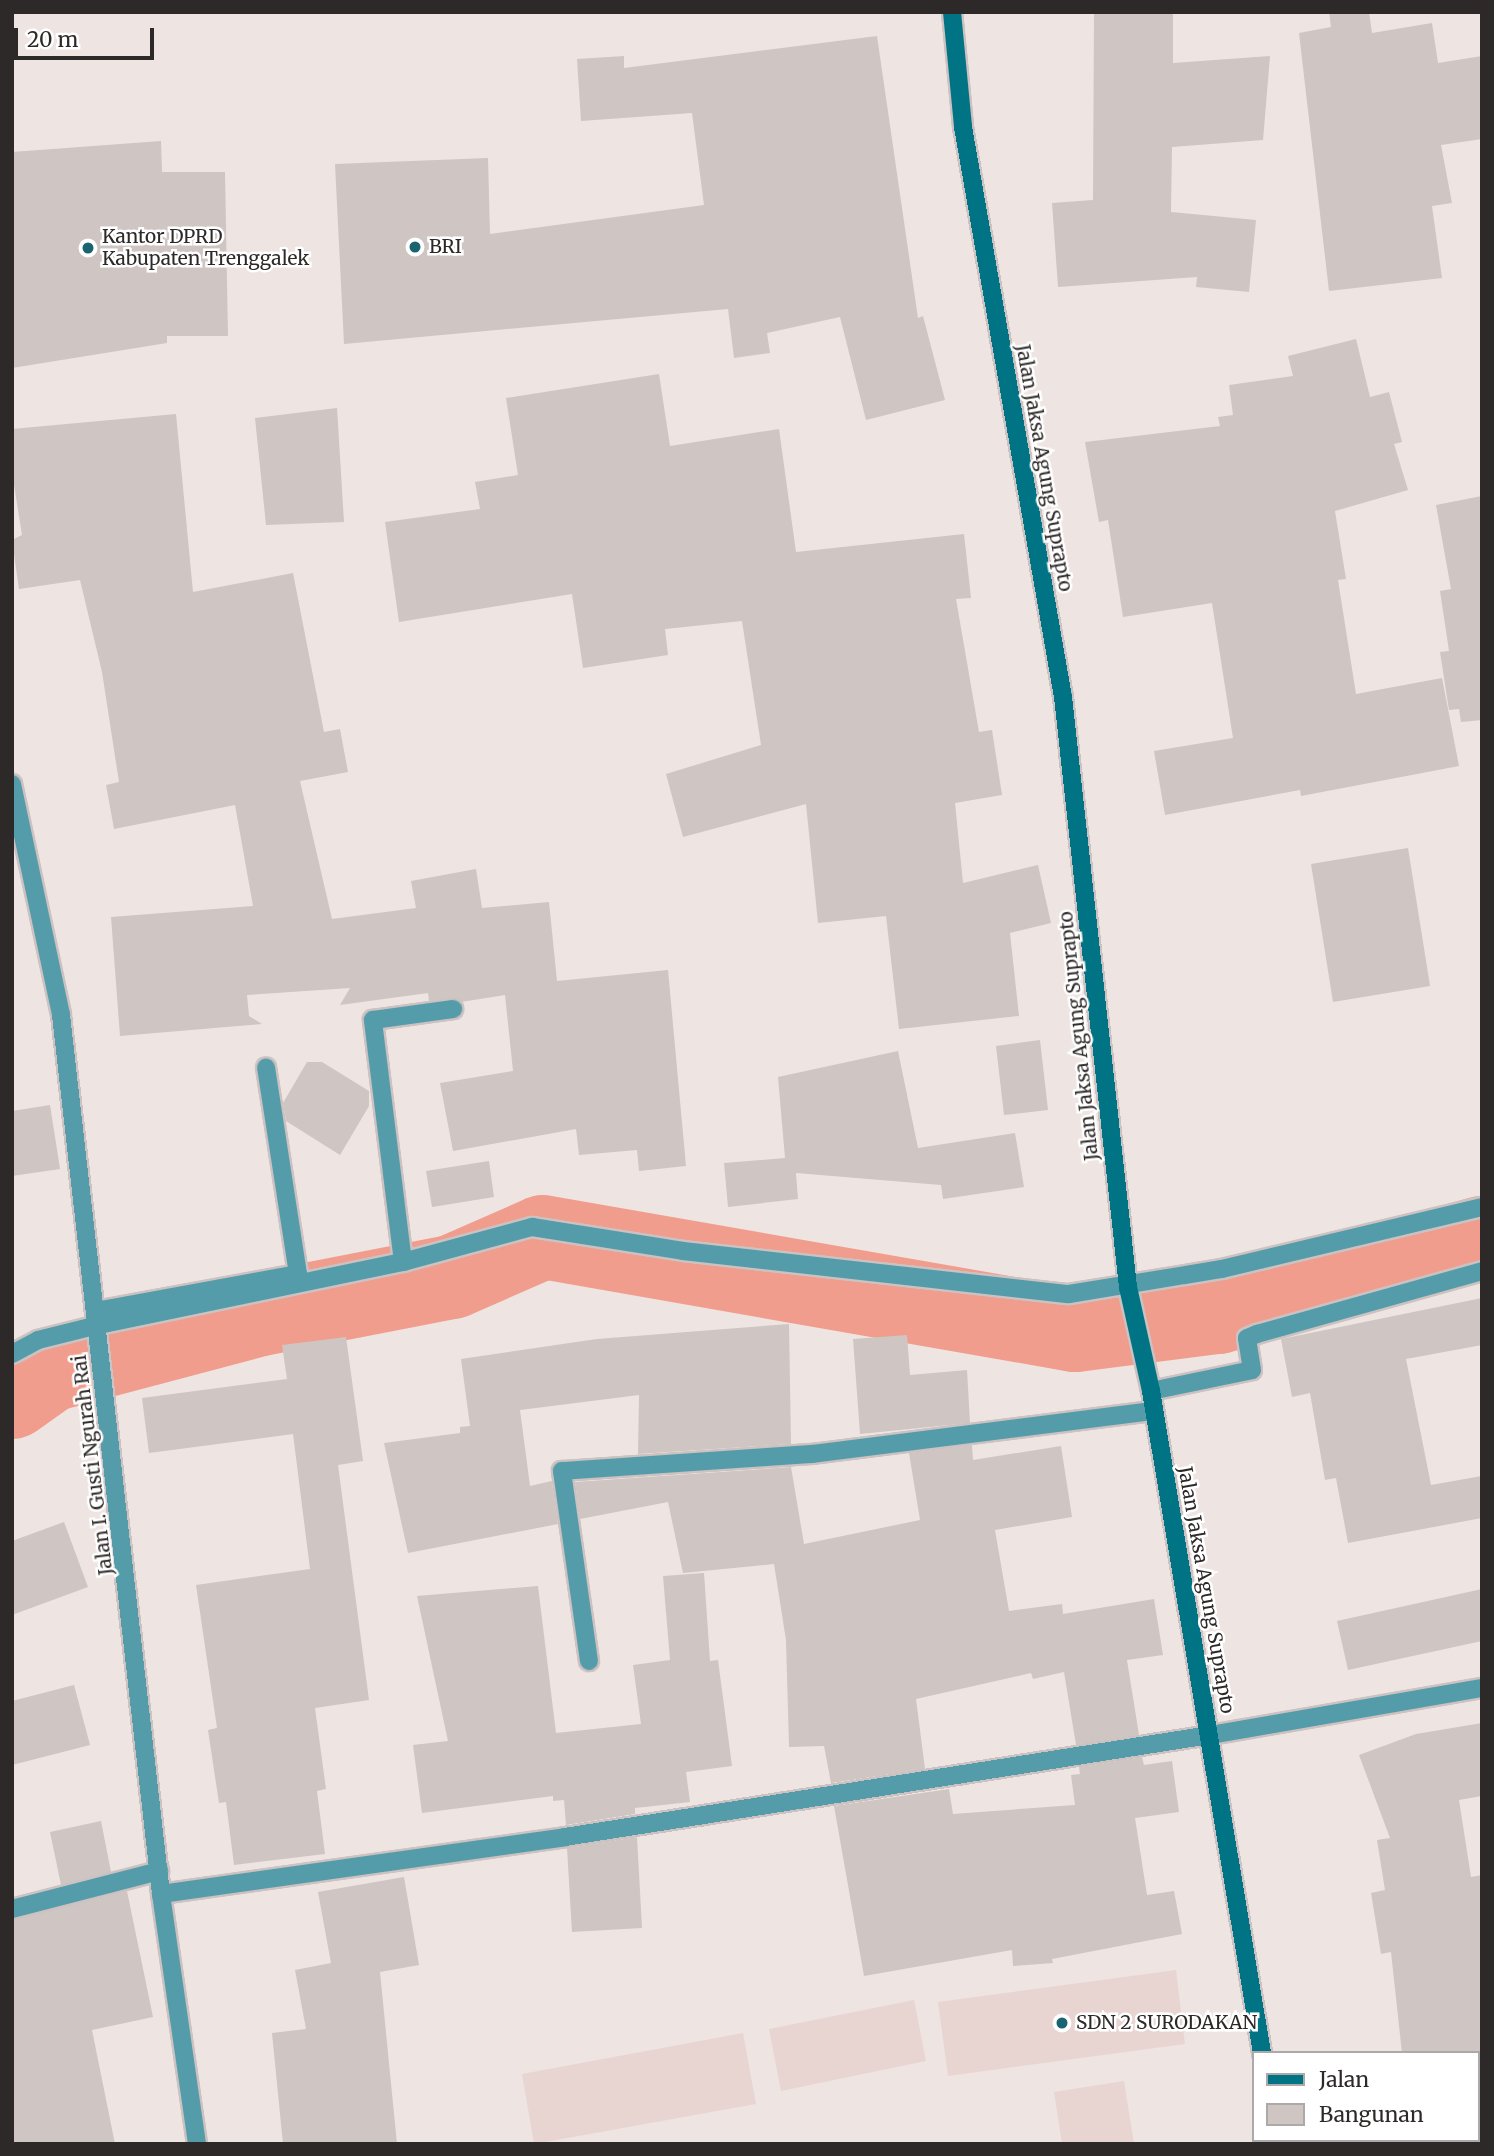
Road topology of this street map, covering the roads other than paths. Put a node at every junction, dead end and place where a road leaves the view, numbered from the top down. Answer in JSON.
{"nodes":[{"id":1,"x":952,"y":12,"type":"edge"},
{"id":2,"x":12,"y":784,"type":"edge"},
{"id":3,"x":453,"y":1009,"type":"dead end"},
{"id":4,"x":265,"y":1067,"type":"dead end"},
{"id":5,"x":1482,"y":1207,"type":"edge"},
{"id":6,"x":403,"y":1262,"type":"junction"},
{"id":7,"x":1482,"y":1271,"type":"edge"},
{"id":8,"x":1129,"y":1292,"type":"junction"},
{"id":9,"x":97,"y":1322,"type":"junction"},
{"id":10,"x":12,"y":1354,"type":"edge"},
{"id":11,"x":1150,"y":1388,"type":"junction"},
{"id":12,"x":1153,"y":1411,"type":"junction"},
{"id":13,"x":589,"y":1661,"type":"dead end"},
{"id":14,"x":1482,"y":1688,"type":"edge"},
{"id":15,"x":1210,"y":1735,"type":"junction"},
{"id":16,"x":159,"y":1871,"type":"junction"},
{"id":17,"x":161,"y":1894,"type":"junction"},
{"id":18,"x":12,"y":1909,"type":"edge"},
{"id":19,"x":1262,"y":2051,"type":"edge"},
{"id":20,"x":197,"y":2144,"type":"edge"}],
"edges":[{"from":1,"to":8,"type":"main road","name":"Jalan Jaksa Agung Suprapto"},
{"from":2,"to":9,"type":"street","name":"Jalan I. Gusti Ngurah Rai"},
{"from":3,"to":6,"type":"street"},
{"from":4,"to":9,"type":"street"},
{"from":5,"to":8,"type":"street"},
{"from":6,"to":8,"type":"street"},
{"from":6,"to":9,"type":"street"},
{"from":7,"to":11,"type":"street"},
{"from":8,"to":11,"type":"main road","name":"Jalan Jaksa Agung Suprapto"},
{"from":9,"to":10,"type":"street"},
{"from":9,"to":16,"type":"street","name":"Jalan I. Gusti Ngurah Rai"},
{"from":11,"to":12,"type":"main road","name":"Jalan Jaksa Agung Suprapto"},
{"from":12,"to":13,"type":"street"},
{"from":12,"to":15,"type":"main road","name":"Jalan Jaksa Agung Suprapto"},
{"from":14,"to":15,"type":"street"},
{"from":15,"to":17,"type":"street"},
{"from":15,"to":19,"type":"main road","name":"Jalan Jaksa Agung Suprapto"},
{"from":16,"to":17,"type":"street","name":"Jalan I. Gusti Ngurah Rai"},
{"from":16,"to":18,"type":"street"},
{"from":17,"to":20,"type":"street","name":"Jalan I. Gusti Ngurah Rai"}]}
